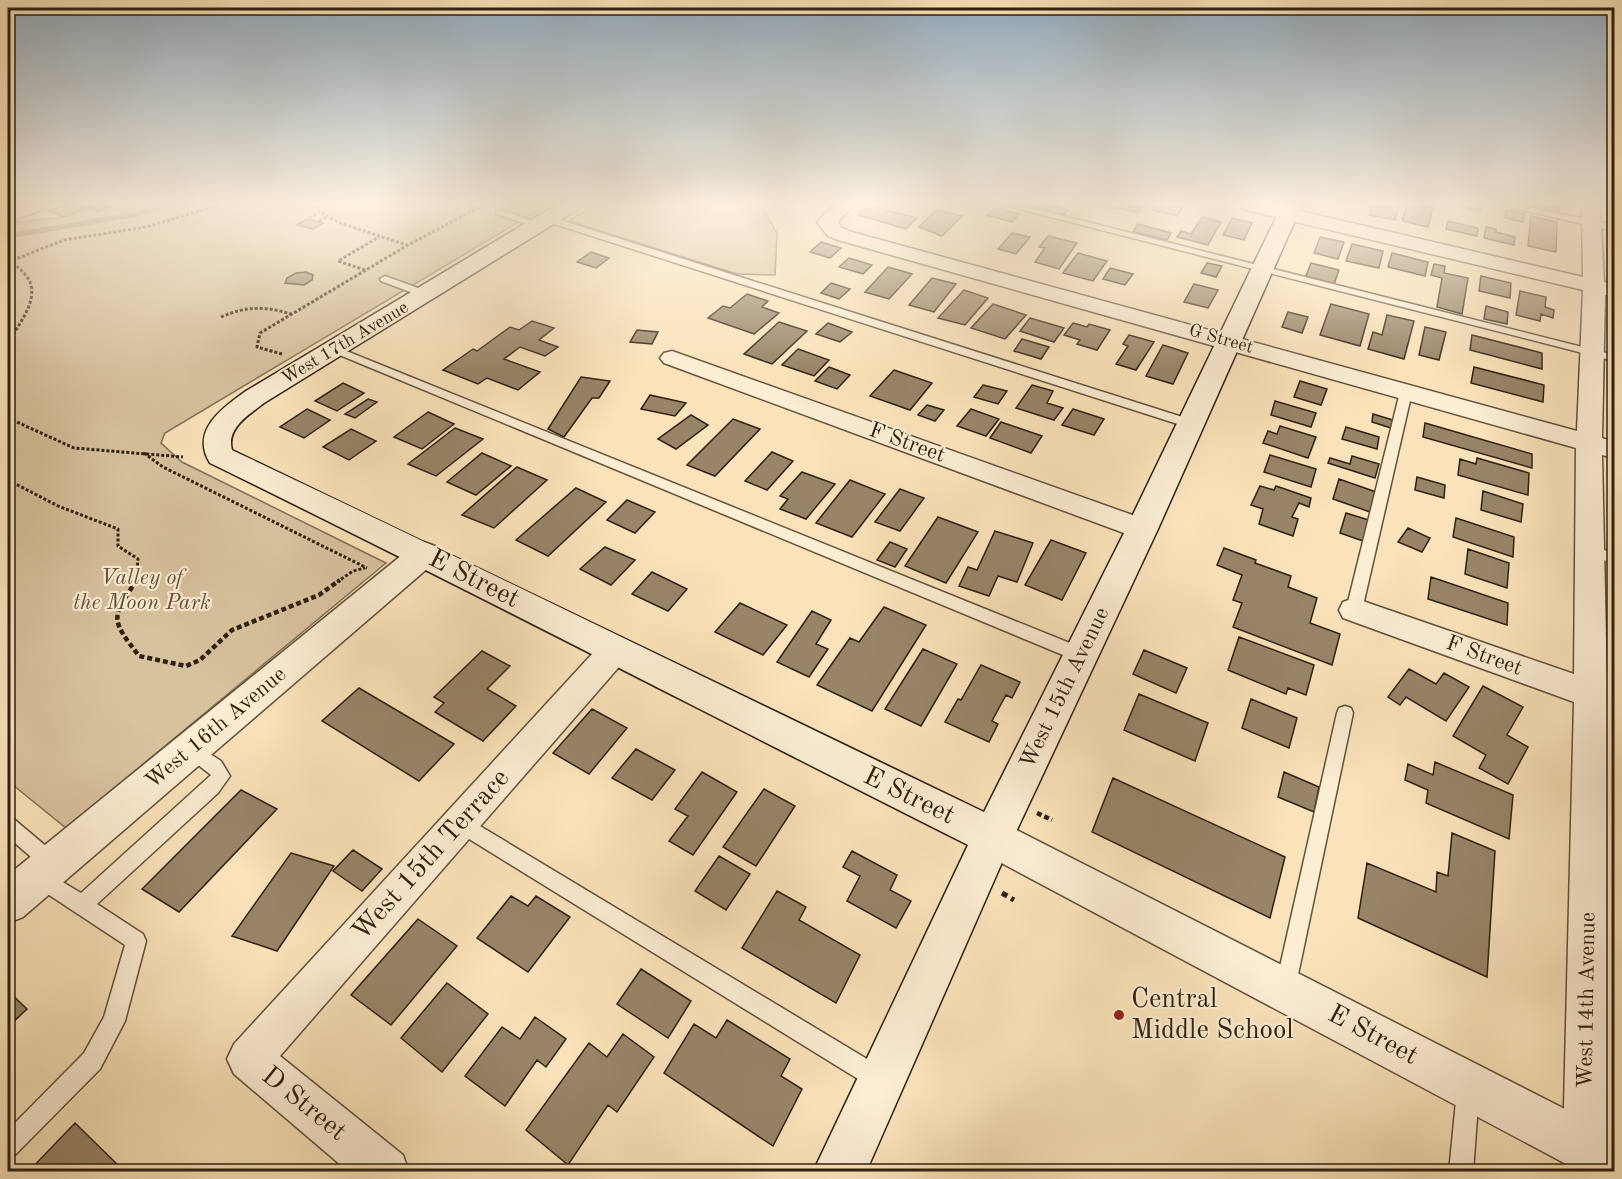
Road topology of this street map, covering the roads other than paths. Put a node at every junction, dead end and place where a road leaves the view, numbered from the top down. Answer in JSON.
{"nodes":[{"id":1,"x":481,"y":260,"type":"edge"},
{"id":2,"x":666,"y":260,"type":"edge"},
{"id":3,"x":933,"y":260,"type":"edge"},
{"id":4,"x":1231,"y":260,"type":"edge"},
{"id":5,"x":1267,"y":260,"type":"edge"},
{"id":6,"x":1493,"y":260,"type":"edge"},
{"id":7,"x":1602,"y":260,"type":"edge"},
{"id":8,"x":1263,"y":268,"type":"junction"},
{"id":9,"x":385,"y":279,"type":"dead end"},
{"id":10,"x":1604,"y":288,"type":"edge"},
{"id":11,"x":425,"y":294,"type":"junction"},
{"id":12,"x":1230,"y":341,"type":"junction"},
{"id":13,"x":334,"y":349,"type":"junction"},
{"id":14,"x":1603,"y":355,"type":"edge"},
{"id":15,"x":672,"y":358,"type":"dead end"},
{"id":16,"x":1406,"y":392,"type":"junction"},
{"id":17,"x":1191,"y":424,"type":"junction"},
{"id":18,"x":218,"y":432,"type":"joint"},
{"id":19,"x":1602,"y":446,"type":"edge"},
{"id":20,"x":1142,"y":529,"type":"junction"},
{"id":21,"x":424,"y":554,"type":"junction"},
{"id":22,"x":1602,"y":554,"type":"edge"},
{"id":23,"x":1354,"y":610,"type":"joint"},
{"id":24,"x":614,"y":651,"type":"junction"},
{"id":25,"x":1081,"y":655,"type":"junction"},
{"id":26,"x":1603,"y":698,"type":"edge"},
{"id":27,"x":1345,"y":713,"type":"dead end"},
{"id":28,"x":190,"y":749,"type":"junction"},
{"id":29,"x":460,"y":823,"type":"junction"},
{"id":30,"x":8,"y":826,"type":"edge"},
{"id":31,"x":993,"y":837,"type":"junction"},
{"id":32,"x":46,"y":870,"type":"junction"},
{"id":33,"x":1602,"y":881,"type":"edge"},
{"id":34,"x":8,"y":902,"type":"edge"},
{"id":35,"x":82,"y":905,"type":"junction"},
{"id":36,"x":1285,"y":989,"type":"junction"},
{"id":37,"x":249,"y":1059,"type":"joint"},
{"id":38,"x":881,"y":1080,"type":"junction"},
{"id":39,"x":1468,"y":1085,"type":"junction"},
{"id":40,"x":8,"y":1146,"type":"edge"},
{"id":41,"x":1600,"y":1154,"type":"edge"},
{"id":42,"x":386,"y":1172,"type":"edge"},
{"id":43,"x":839,"y":1172,"type":"edge"},
{"id":44,"x":1461,"y":1172,"type":"edge"}],
"edges":[{"from":1,"to":11,"type":"main road","name":"West 17th Avenue"},
{"from":2,"to":17,"type":"lane"},
{"from":3,"to":12,"type":"street","name":"G Street"},
{"from":4,"to":8,"type":"lane"},
{"from":5,"to":8,"type":"main road","name":"West 15th Avenue"},
{"from":6,"to":10,"type":"street"},
{"from":7,"to":10,"type":"street","name":"West 14th Avenue"},
{"from":8,"to":12,"type":"main road","name":"West 15th Avenue"},
{"from":8,"to":14,"type":"lane"},
{"from":9,"to":11,"type":"lane"},
{"from":10,"to":14,"type":"street","name":"West 14th Avenue"},
{"from":11,"to":13,"type":"main road","name":"West 17th Avenue"},
{"from":12,"to":16,"type":"street","name":"G Street"},
{"from":12,"to":17,"type":"main road","name":"West 15th Avenue"},
{"from":13,"to":18,"type":"main road","name":"West 17th Avenue"},
{"from":13,"to":25,"type":"lane"},
{"from":14,"to":19,"type":"street","name":"West 14th Avenue"},
{"from":15,"to":20,"type":"street","name":"F Street"},
{"from":16,"to":19,"type":"street","name":"G Street"},
{"from":16,"to":23,"type":"lane"},
{"from":17,"to":20,"type":"main road","name":"West 15th Avenue"},
{"from":18,"to":21,"type":"main road","name":"E Street"},
{"from":19,"to":22,"type":"street","name":"West 14th Avenue"},
{"from":20,"to":25,"type":"main road","name":"West 15th Avenue"},
{"from":21,"to":24,"type":"main road","name":"E Street"},
{"from":21,"to":28,"type":"main road","name":"West 16th Avenue"},
{"from":22,"to":26,"type":"street","name":"West 14th Avenue"},
{"from":23,"to":26,"type":"street","name":"F Street"},
{"from":24,"to":29,"type":"street","name":"West 15th Terrace"},
{"from":24,"to":31,"type":"main road","name":"E Street"},
{"from":25,"to":31,"type":"main road","name":"West 15th Avenue"},
{"from":26,"to":33,"type":"street","name":"West 14th Avenue"},
{"from":27,"to":36,"type":"lane"},
{"from":28,"to":32,"type":"main road","name":"West 16th Avenue"},
{"from":28,"to":35,"type":"lane"},
{"from":29,"to":37,"type":"street","name":"West 15th Terrace"},
{"from":29,"to":38,"type":"lane"},
{"from":30,"to":32,"type":"lane"},
{"from":31,"to":36,"type":"main road","name":"E Street"},
{"from":31,"to":38,"type":"main road","name":"West 15th Avenue"},
{"from":32,"to":34,"type":"main road","name":"West 16th Avenue"},
{"from":32,"to":35,"type":"lane"},
{"from":33,"to":41,"type":"street","name":"West 14th Avenue"},
{"from":35,"to":40,"type":"lane"},
{"from":36,"to":39,"type":"main road","name":"E Street"},
{"from":37,"to":42,"type":"street","name":"D Street"},
{"from":38,"to":43,"type":"main road","name":"West 15th Avenue"},
{"from":39,"to":41,"type":"main road","name":"E Street"},
{"from":39,"to":44,"type":"lane"}]}
